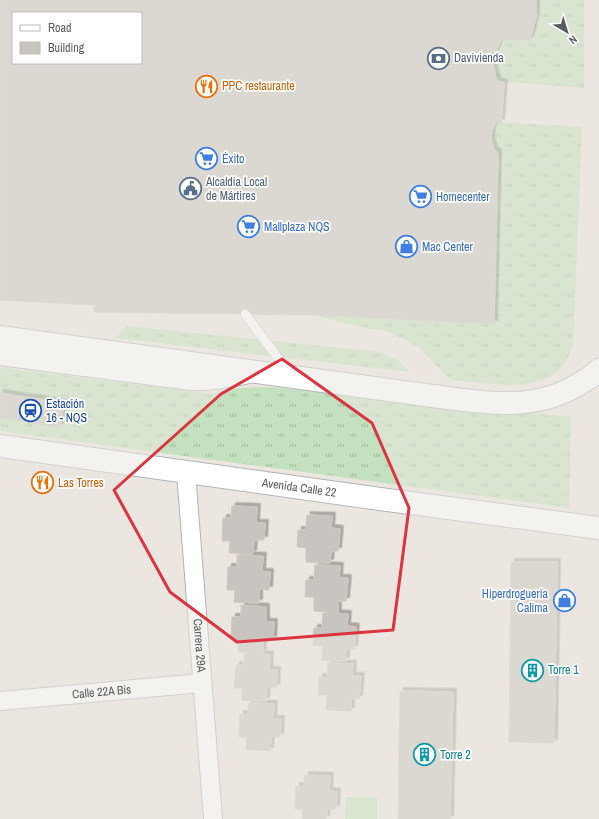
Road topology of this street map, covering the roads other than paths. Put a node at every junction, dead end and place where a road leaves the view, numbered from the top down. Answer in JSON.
{"nodes":[{"id":1,"x":245,"y":314,"type":"dead end"},
{"id":2,"x":0,"y":337,"type":"edge"},
{"id":3,"x":0,"y":356,"type":"edge"},
{"id":4,"x":599,"y":370,"type":"edge"},
{"id":5,"x":255,"y":372,"type":"junction"},
{"id":6,"x":293,"y":377,"type":"junction"},
{"id":7,"x":0,"y":446,"type":"edge"},
{"id":8,"x":186,"y":472,"type":"junction"},
{"id":9,"x":599,"y":528,"type":"edge"},
{"id":10,"x":202,"y":683,"type":"junction"},
{"id":11,"x":0,"y":701,"type":"edge"},
{"id":12,"x":213,"y":819,"type":"edge"}],
"edges":[{"from":1,"to":6,"type":"lane"},
{"from":2,"to":5,"type":"street"},
{"from":3,"to":5,"type":"street"},
{"from":4,"to":6,"type":"street"},
{"from":5,"to":6,"type":"street"},
{"from":7,"to":8,"type":"street","name":"Avenida Calle 22"},
{"from":8,"to":9,"type":"street","name":"Avenida Calle 22"},
{"from":8,"to":10,"type":"street","name":"Carrera 29A"},
{"from":10,"to":11,"type":"street","name":"Calle 22A Bis"},
{"from":10,"to":12,"type":"street","name":"Carrera 29A"}]}
